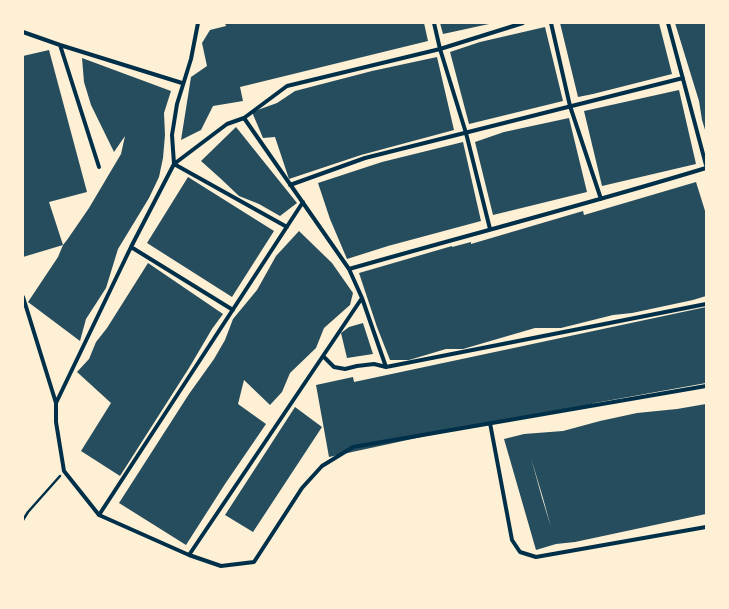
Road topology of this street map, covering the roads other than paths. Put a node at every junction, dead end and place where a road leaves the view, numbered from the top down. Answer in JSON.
{"nodes":[{"id":1,"x":198,"y":23,"type":"edge"},
{"id":2,"x":434,"y":23,"type":"edge"},
{"id":3,"x":523,"y":23,"type":"edge"},
{"id":4,"x":551,"y":23,"type":"edge"},
{"id":5,"x":668,"y":23,"type":"edge"},
{"id":6,"x":23,"y":32,"type":"edge"},
{"id":7,"x":60,"y":45,"type":"junction"},
{"id":8,"x":440,"y":49,"type":"junction"},
{"id":9,"x":683,"y":78,"type":"junction"},
{"id":10,"x":182,"y":84,"type":"junction"},
{"id":11,"x":570,"y":106,"type":"junction"},
{"id":12,"x":244,"y":118,"type":"junction"},
{"id":13,"x":466,"y":133,"type":"junction"},
{"id":14,"x":174,"y":164,"type":"junction"},
{"id":15,"x":706,"y":166,"type":"edge"},
{"id":16,"x":99,"y":167,"type":"dead end"},
{"id":17,"x":290,"y":185,"type":"junction"},
{"id":18,"x":601,"y":199,"type":"junction"},
{"id":19,"x":303,"y":202,"type":"junction"},
{"id":20,"x":287,"y":227,"type":"junction"},
{"id":21,"x":490,"y":229,"type":"junction"},
{"id":22,"x":131,"y":247,"type":"junction"},
{"id":23,"x":349,"y":269,"type":"junction"},
{"id":24,"x":23,"y":298,"type":"edge"},
{"id":25,"x":362,"y":298,"type":"junction"},
{"id":26,"x":706,"y":304,"type":"edge"},
{"id":27,"x":233,"y":310,"type":"junction"},
{"id":28,"x":323,"y":356,"type":"junction"},
{"id":29,"x":386,"y":367,"type":"junction"},
{"id":30,"x":706,"y":386,"type":"edge"},
{"id":31,"x":56,"y":403,"type":"junction"},
{"id":32,"x":490,"y":423,"type":"junction"},
{"id":33,"x":99,"y":515,"type":"junction"},
{"id":34,"x":706,"y":527,"type":"edge"},
{"id":35,"x":189,"y":555,"type":"junction"}],
"edges":[{"from":1,"to":10,"type":"street"},
{"from":2,"to":8,"type":"street"},
{"from":3,"to":8,"type":"street"},
{"from":4,"to":11,"type":"street"},
{"from":5,"to":9,"type":"street"},
{"from":6,"to":7,"type":"street"},
{"from":7,"to":10,"type":"street"},
{"from":7,"to":16,"type":"street"},
{"from":8,"to":12,"type":"street"},
{"from":8,"to":13,"type":"street"},
{"from":9,"to":11,"type":"street"},
{"from":9,"to":15,"type":"street"},
{"from":10,"to":14,"type":"street"},
{"from":11,"to":13,"type":"street"},
{"from":11,"to":18,"type":"street"},
{"from":12,"to":14,"type":"street"},
{"from":12,"to":17,"type":"street"},
{"from":13,"to":17,"type":"street"},
{"from":13,"to":21,"type":"street"},
{"from":14,"to":20,"type":"street"},
{"from":14,"to":22,"type":"street"},
{"from":15,"to":18,"type":"street"},
{"from":17,"to":19,"type":"street"},
{"from":18,"to":21,"type":"street"},
{"from":19,"to":20,"type":"street"},
{"from":19,"to":23,"type":"street"},
{"from":20,"to":27,"type":"street"},
{"from":21,"to":23,"type":"street"},
{"from":22,"to":27,"type":"street"},
{"from":22,"to":31,"type":"street"},
{"from":23,"to":25,"type":"street"},
{"from":24,"to":31,"type":"street"},
{"from":25,"to":28,"type":"street"},
{"from":25,"to":29,"type":"street"},
{"from":26,"to":29,"type":"street"},
{"from":27,"to":33,"type":"street"},
{"from":28,"to":29,"type":"street"},
{"from":28,"to":35,"type":"street"},
{"from":30,"to":32,"type":"street"},
{"from":31,"to":33,"type":"street"},
{"from":32,"to":34,"type":"street"},
{"from":32,"to":35,"type":"street"},
{"from":33,"to":35,"type":"street"}]}
